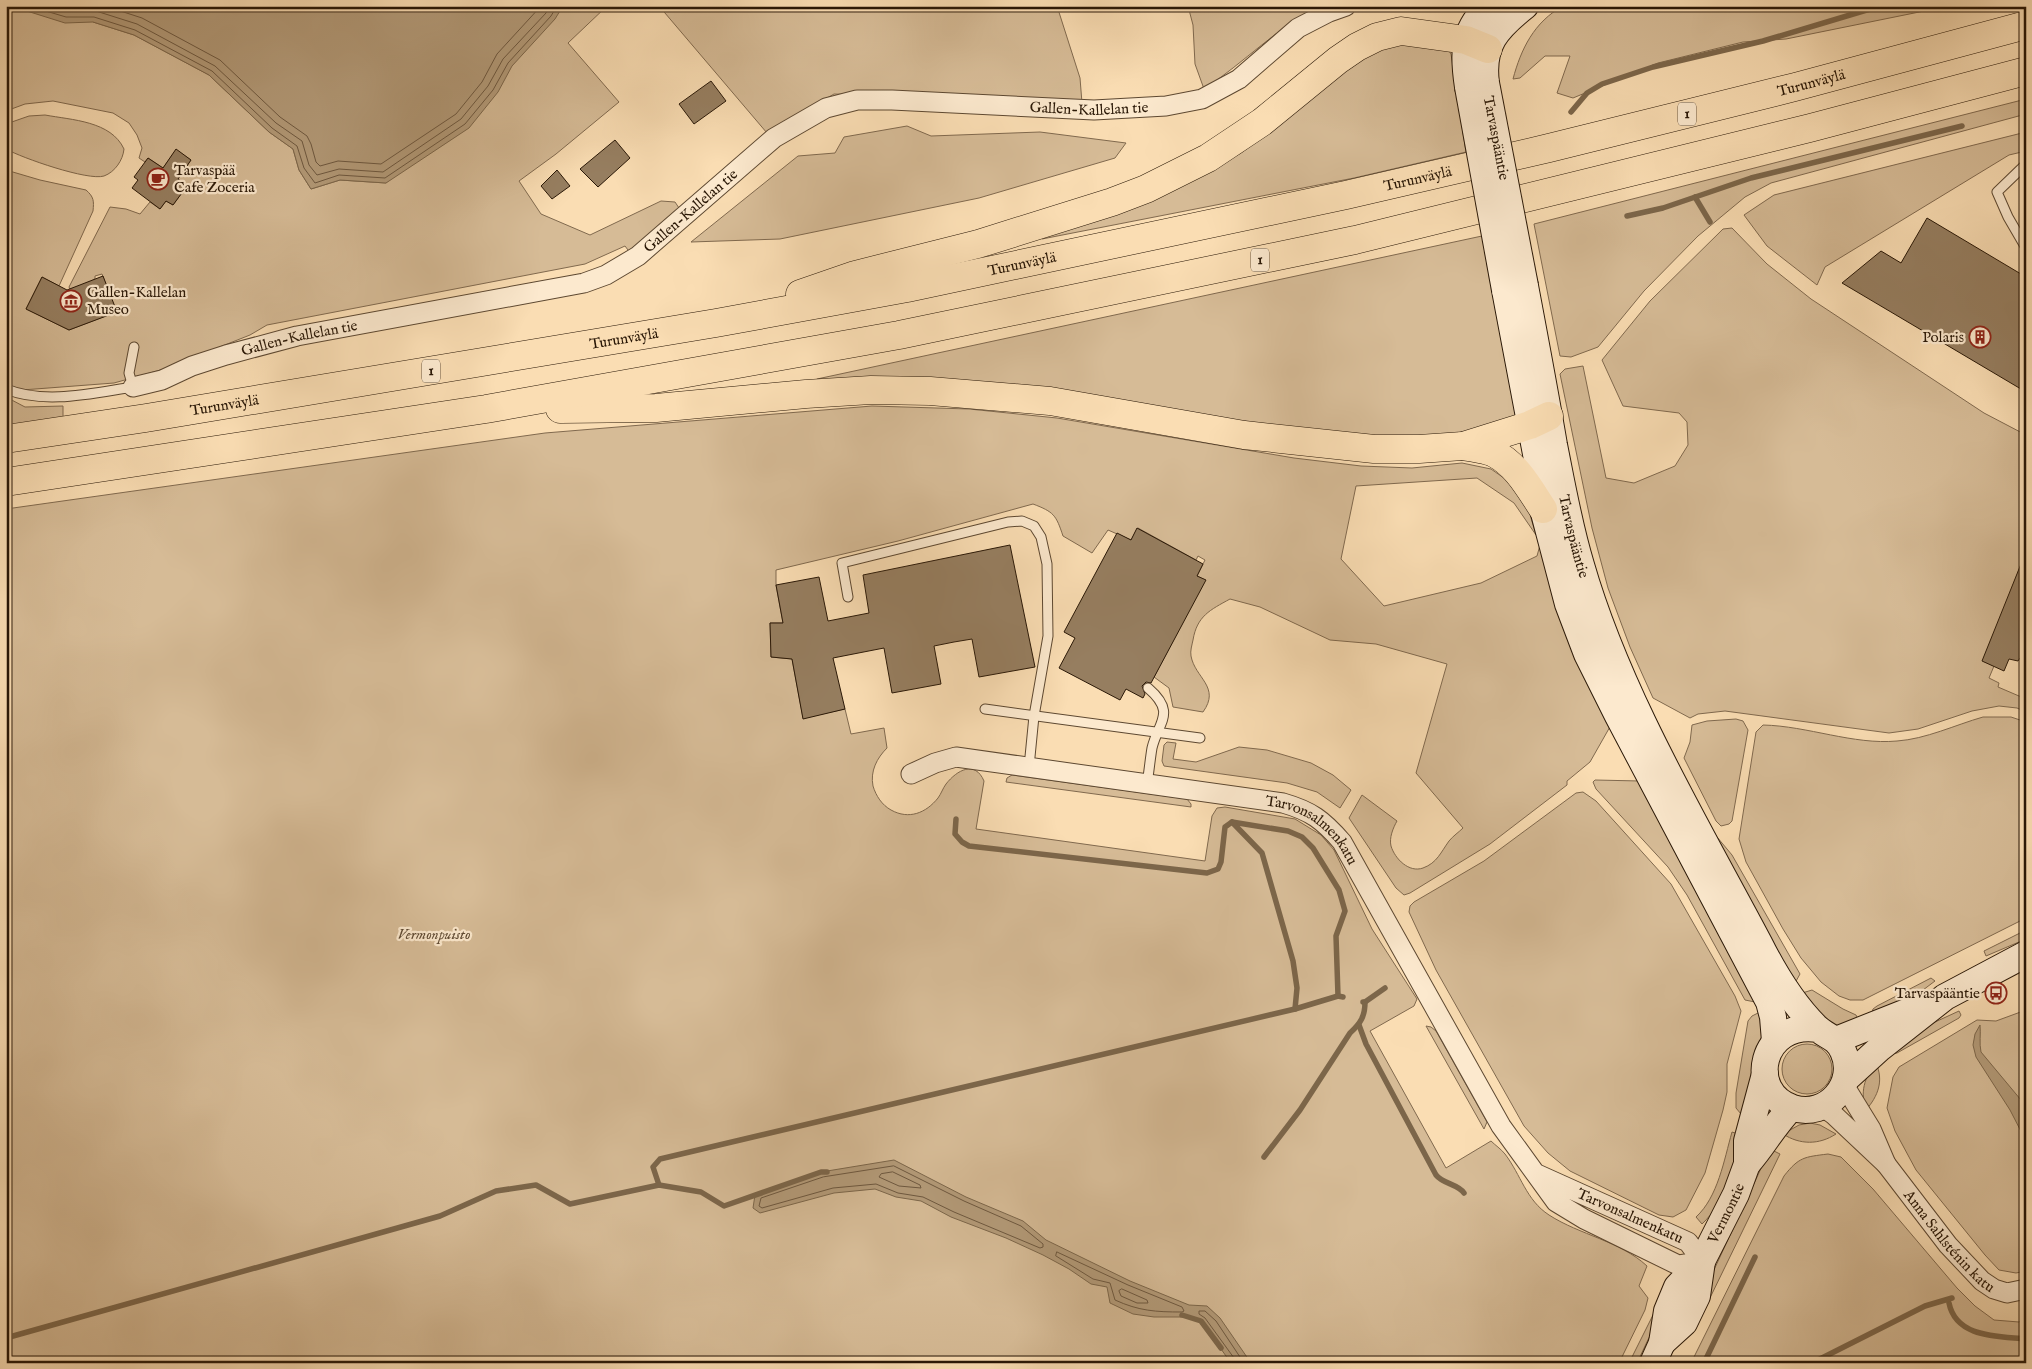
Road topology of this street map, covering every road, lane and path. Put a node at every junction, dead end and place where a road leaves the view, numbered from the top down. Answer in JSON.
{"nodes":[{"id":1,"x":1346,"y":6,"type":"edge"},
{"id":2,"x":1489,"y":6,"type":"edge"},
{"id":3,"x":1525,"y":6,"type":"edge"},
{"id":4,"x":2026,"y":25,"type":"edge"},
{"id":5,"x":1477,"y":44,"type":"junction"},
{"id":6,"x":2026,"y":71,"type":"edge"},
{"id":7,"x":2026,"y":164,"type":"edge"},
{"id":8,"x":2026,"y":248,"type":"edge"},
{"id":9,"x":716,"y":323,"type":"junction"},
{"id":10,"x":134,"y":347,"type":"dead end"},
{"id":11,"x":133,"y":387,"type":"junction"},
{"id":12,"x":6,"y":389,"type":"edge"},
{"id":13,"x":486,"y":409,"type":"junction"},
{"id":14,"x":1540,"y":420,"type":"junction"},
{"id":15,"x":6,"y":439,"type":"edge"},
{"id":16,"x":1463,"y":446,"type":"junction"},
{"id":17,"x":6,"y":482,"type":"edge"},
{"id":18,"x":1543,"y":509,"type":"junction"},
{"id":19,"x":848,"y":597,"type":"dead end"},
{"id":20,"x":1148,"y":688,"type":"dead end"},
{"id":21,"x":985,"y":709,"type":"dead end"},
{"id":22,"x":1627,"y":711,"type":"junction"},
{"id":23,"x":1034,"y":716,"type":"junction"},
{"id":24,"x":1158,"y":733,"type":"junction"},
{"id":25,"x":1200,"y":738,"type":"dead end"},
{"id":26,"x":1029,"y":767,"type":"junction"},
{"id":27,"x":1658,"y":772,"type":"junction"},
{"id":28,"x":911,"y":774,"type":"dead end"},
{"id":29,"x":1147,"y":784,"type":"junction"},
{"id":30,"x":2026,"y":954,"type":"edge"},
{"id":31,"x":1945,"y":997,"type":"junction"},
{"id":32,"x":1827,"y":1035,"type":"junction"},
{"id":33,"x":1775,"y":1042,"type":"junction"},
{"id":34,"x":1765,"y":1074,"type":"junction"},
{"id":35,"x":1845,"y":1082,"type":"junction"},
{"id":36,"x":1823,"y":1107,"type":"junction"},
{"id":37,"x":1791,"y":1108,"type":"junction"},
{"id":38,"x":1747,"y":1164,"type":"junction"},
{"id":39,"x":1886,"y":1164,"type":"junction"},
{"id":40,"x":1702,"y":1261,"type":"junction"},
{"id":41,"x":2026,"y":1289,"type":"edge"},
{"id":42,"x":1658,"y":1353,"type":"edge"}],
"edges":[{"from":1,"to":11,"type":"street","name":"Gallen-Kallelan tie"},
{"from":2,"to":5,"type":"main road","name":"Tarvaspääntie"},
{"from":3,"to":5,"type":"main road","name":"Tarvaspääntie"},
{"from":4,"to":9,"type":"highway","name":"Turunväylä","number":"1"},
{"from":5,"to":9,"type":"highway"},
{"from":5,"to":14,"type":"main road","name":"Tarvaspääntie","bridge":true},
{"from":6,"to":13,"type":"highway","number":"1"},
{"from":7,"to":8,"type":"lane"},
{"from":9,"to":15,"type":"highway","name":"Turunväylä","number":"1"},
{"from":10,"to":11,"type":"lane"},
{"from":11,"to":12,"type":"lane","name":"Gallen-Kallelan tie"},
{"from":13,"to":16,"type":"highway"},
{"from":13,"to":17,"type":"highway","number":"1"},
{"from":14,"to":16,"type":"highway"},
{"from":14,"to":18,"type":"main road","name":"Tarvaspääntie"},
{"from":14,"to":22,"type":"main road","name":"Tarvaspääntie"},
{"from":16,"to":18,"type":"highway"},
{"from":18,"to":22,"type":"main road","name":"Tarvaspääntie"},
{"from":19,"to":23,"type":"lane"},
{"from":20,"to":24,"type":"lane"},
{"from":21,"to":23,"type":"lane"},
{"from":22,"to":27,"type":"main road","name":"Tarvaspääntie"},
{"from":23,"to":24,"type":"lane"},
{"from":23,"to":26,"type":"lane"},
{"from":24,"to":25,"type":"lane"},
{"from":24,"to":29,"type":"lane"},
{"from":26,"to":28,"type":"street","name":"Tarvonsalmenkatu"},
{"from":26,"to":29,"type":"street","name":"Tarvonsalmenkatu"},
{"from":27,"to":32,"type":"main road","name":"Tarvaspääntie"},
{"from":27,"to":33,"type":"main road","name":"Tarvaspääntie"},
{"from":29,"to":40,"type":"street","name":"Tarvonsalmenkatu"},
{"from":30,"to":31,"type":"main road"},
{"from":31,"to":32,"type":"main road"},
{"from":31,"to":35,"type":"main road"},
{"from":32,"to":33,"type":"main road"},
{"from":32,"to":35,"type":"main road"},
{"from":33,"to":34,"type":"main road"},
{"from":34,"to":37,"type":"main road"},
{"from":34,"to":38,"type":"main road","name":"Vermontie"},
{"from":35,"to":36,"type":"main road"},
{"from":35,"to":39,"type":"street","name":"Anna Sahlsténin katu"},
{"from":36,"to":37,"type":"main road"},
{"from":36,"to":39,"type":"street","name":"Anna Sahlsténin katu"},
{"from":37,"to":38,"type":"main road","name":"Vermontie"},
{"from":38,"to":40,"type":"main road","name":"Vermontie"},
{"from":39,"to":41,"type":"street","name":"Anna Sahlsténin katu"},
{"from":40,"to":42,"type":"main road","name":"Vermontie"}]}
